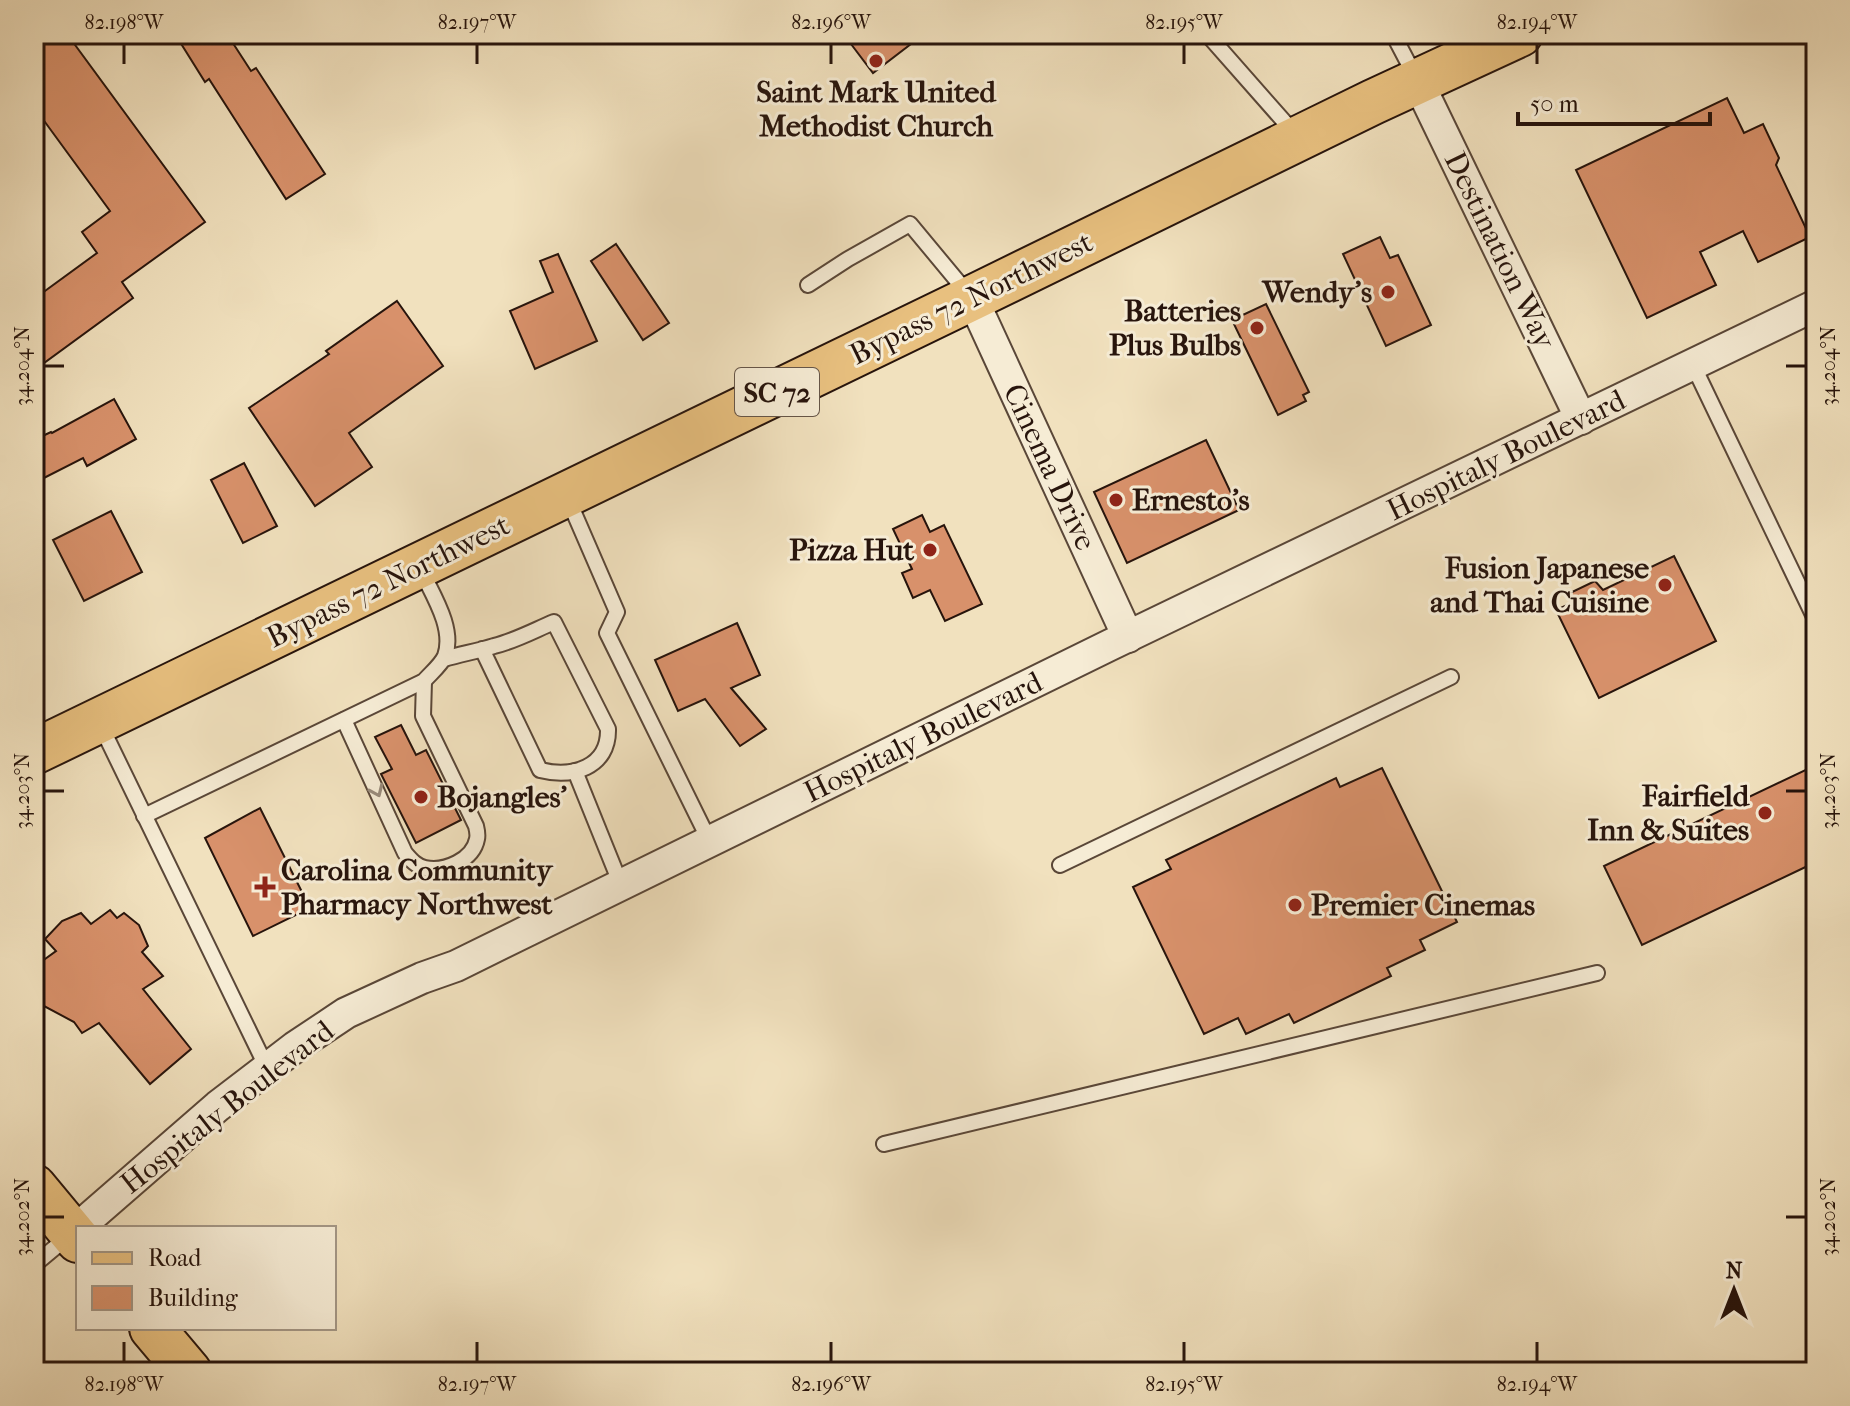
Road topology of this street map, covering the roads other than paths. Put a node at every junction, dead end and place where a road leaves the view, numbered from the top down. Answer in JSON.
{"nodes":[{"id":1,"x":1207,"y":34,"type":"edge"},
{"id":2,"x":1393,"y":34,"type":"edge"},
{"id":3,"x":1520,"y":34,"type":"edge"},
{"id":4,"x":1418,"y":82,"type":"junction"},
{"id":5,"x":1299,"y":138,"type":"junction"},
{"id":6,"x":808,"y":285,"type":"dead end"},
{"id":7,"x":972,"y":298,"type":"junction"},
{"id":8,"x":1816,"y":305,"type":"edge"},
{"id":9,"x":1693,"y":365,"type":"junction"},
{"id":10,"x":1581,"y":419,"type":"junction"},
{"id":11,"x":566,"y":495,"type":"junction"},
{"id":12,"x":419,"y":566,"type":"junction"},
{"id":13,"x":1816,"y":621,"type":"edge"},
{"id":14,"x":1128,"y":637,"type":"junction"},
{"id":15,"x":482,"y":649,"type":"junction"},
{"id":16,"x":444,"y":659,"type":"junction"},
{"id":17,"x":1451,"y":677,"type":"dead end"},
{"id":18,"x":424,"y":681,"type":"junction"},
{"id":19,"x":344,"y":720,"type":"junction"},
{"id":20,"x":98,"y":721,"type":"junction"},
{"id":21,"x":34,"y":752,"type":"edge"},
{"id":22,"x":575,"y":771,"type":"junction"},
{"id":23,"x":144,"y":816,"type":"junction"},
{"id":24,"x":710,"y":842,"type":"junction"},
{"id":25,"x":1060,"y":865,"type":"dead end"},
{"id":26,"x":621,"y":885,"type":"junction"},
{"id":27,"x":1597,"y":973,"type":"dead end"},
{"id":28,"x":267,"y":1068,"type":"junction"},
{"id":29,"x":884,"y":1144,"type":"dead end"},
{"id":30,"x":34,"y":1187,"type":"edge"},
{"id":31,"x":86,"y":1226,"type":"edge"},
{"id":32,"x":75,"y":1236,"type":"edge"},
{"id":33,"x":34,"y":1265,"type":"edge"},
{"id":34,"x":154,"y":1330,"type":"edge"},
{"id":35,"x":189,"y":1372,"type":"edge"}],
"edges":[{"from":1,"to":5,"type":"lane"},
{"from":2,"to":4,"type":"lane"},
{"from":3,"to":4,"type":"main road","name":"Bypass 72 Northwest","number":"SC 72"},
{"from":4,"to":5,"type":"main road","name":"Bypass 72 Northwest","number":"SC 72"},
{"from":4,"to":10,"type":"street","name":"Destination Way"},
{"from":5,"to":7,"type":"main road","name":"Bypass 72 Northwest","number":"SC 72"},
{"from":6,"to":7,"type":"lane"},
{"from":7,"to":11,"type":"main road","name":"Bypass 72 Northwest","number":"SC 72"},
{"from":7,"to":14,"type":"street","name":"Cinema Drive"},
{"from":8,"to":9,"type":"street","name":"Hospitaly Boulevard"},
{"from":9,"to":10,"type":"street","name":"Hospitaly Boulevard"},
{"from":9,"to":13,"type":"lane"},
{"from":10,"to":14,"type":"street","name":"Hospitaly Boulevard"},
{"from":11,"to":12,"type":"main road","name":"Bypass 72 Northwest","number":"SC 72"},
{"from":11,"to":24,"type":"lane"},
{"from":12,"to":16,"type":"lane"},
{"from":12,"to":20,"type":"main road","name":"Bypass 72 Northwest","number":"SC 72"},
{"from":14,"to":24,"type":"street","name":"Hospitaly Boulevard"},
{"from":15,"to":16,"type":"lane"},
{"from":15,"to":22,"type":"lane"},
{"from":15,"to":22,"type":"lane"},
{"from":16,"to":18,"type":"lane"},
{"from":17,"to":25,"type":"lane"},
{"from":18,"to":19,"type":"lane"},
{"from":19,"to":18,"type":"lane","one_way":true},
{"from":19,"to":23,"type":"lane"},
{"from":20,"to":21,"type":"main road","name":"Bypass 72 Northwest","number":"SC 72"},
{"from":20,"to":23,"type":"lane"},
{"from":22,"to":26,"type":"lane"},
{"from":23,"to":28,"type":"lane"},
{"from":24,"to":26,"type":"street","name":"Hospitaly Boulevard"},
{"from":26,"to":28,"type":"street","name":"Hospitaly Boulevard"},
{"from":27,"to":29,"type":"lane"},
{"from":28,"to":31,"type":"street","name":"Hospitaly Boulevard"},
{"from":30,"to":32,"type":"main road"},
{"from":32,"to":33,"type":"lane"},
{"from":34,"to":35,"type":"main road"}]}
